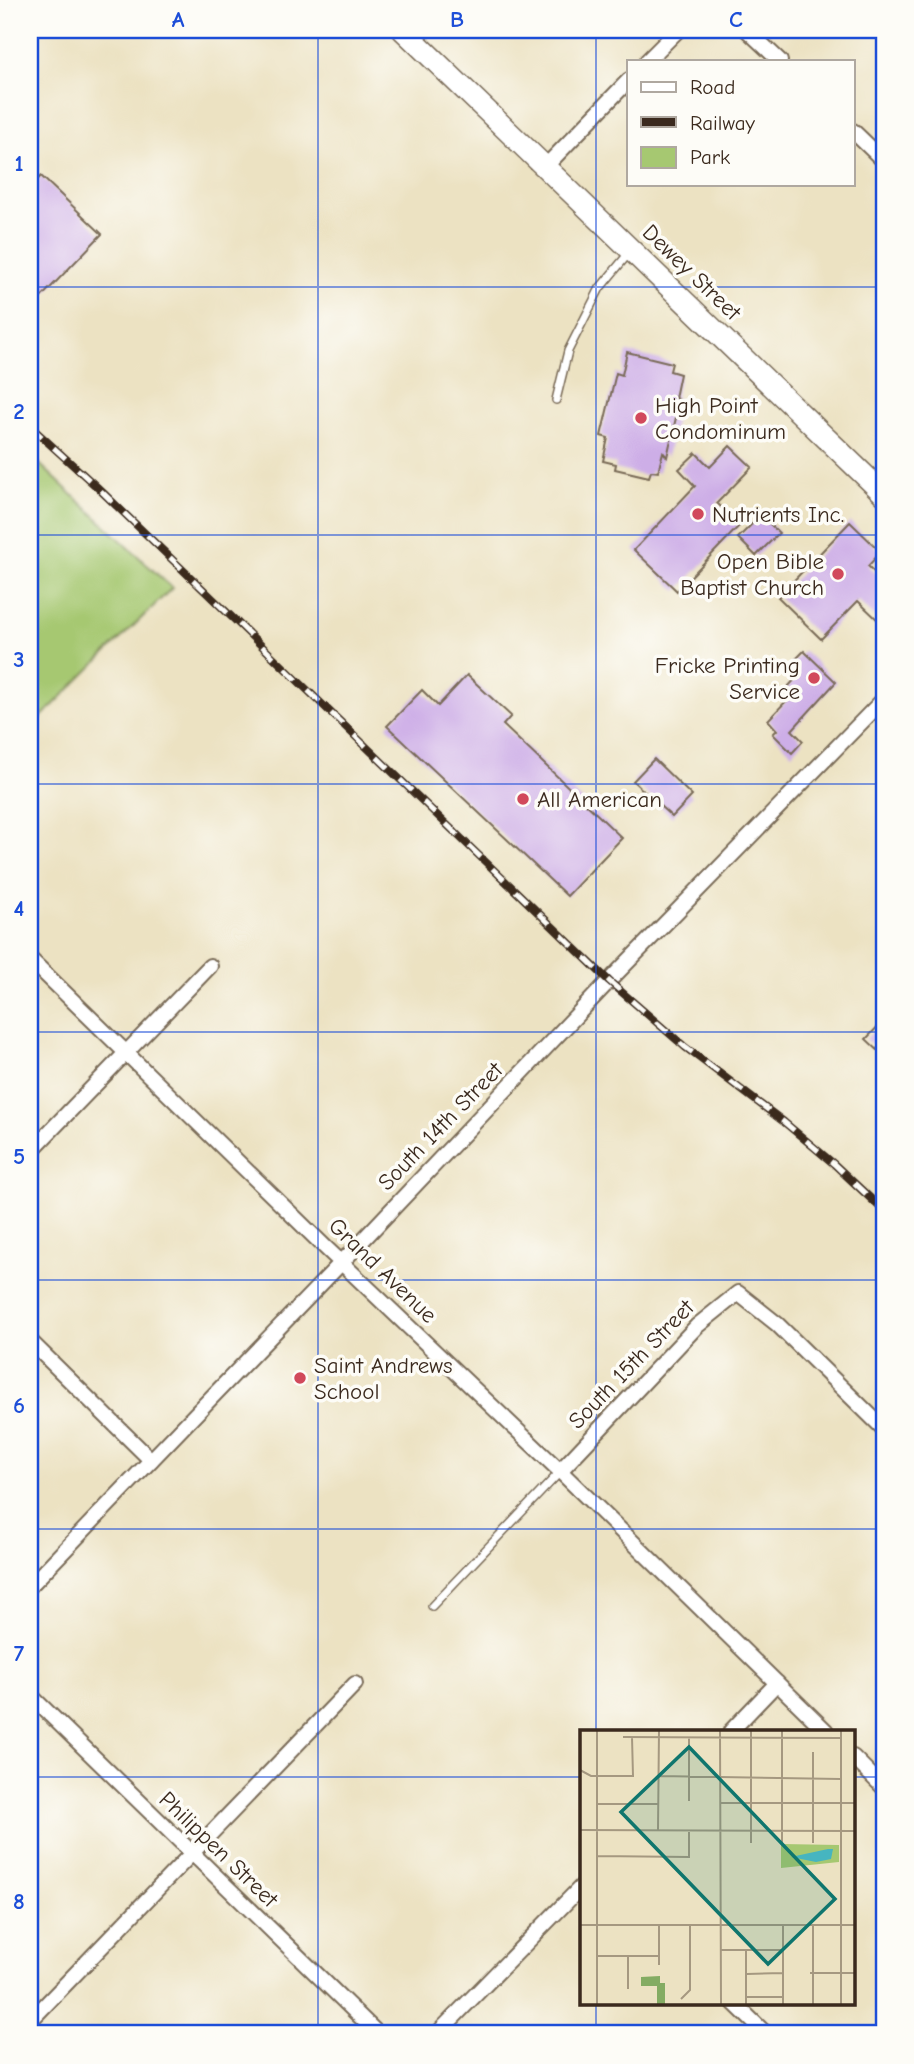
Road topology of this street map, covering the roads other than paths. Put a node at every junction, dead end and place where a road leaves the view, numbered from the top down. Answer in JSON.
{"nodes":[{"id":1,"x":403,"y":30,"type":"edge"},
{"id":2,"x":678,"y":30,"type":"edge"},
{"id":3,"x":747,"y":30,"type":"edge"},
{"id":4,"x":648,"y":60,"type":"edge"},
{"id":5,"x":779,"y":60,"type":"edge"},
{"id":6,"x":627,"y":82,"type":"edge"},
{"id":7,"x":855,"y":133,"type":"edge"},
{"id":8,"x":884,"y":161,"type":"edge"},
{"id":9,"x":545,"y":167,"type":"junction"},
{"id":10,"x":631,"y":250,"type":"junction"},
{"id":11,"x":556,"y":400,"type":"dead end"},
{"id":12,"x":884,"y":494,"type":"edge"},
{"id":13,"x":884,"y":699,"type":"edge"},
{"id":14,"x":30,"y":958,"type":"edge"},
{"id":15,"x":210,"y":966,"type":"dead end"},
{"id":16,"x":127,"y":1054,"type":"junction"},
{"id":17,"x":30,"y":1152,"type":"edge"},
{"id":18,"x":342,"y":1262,"type":"junction"},
{"id":19,"x":30,"y":1341,"type":"edge"},
{"id":20,"x":884,"y":1429,"type":"edge"},
{"id":21,"x":150,"y":1460,"type":"junction"},
{"id":22,"x":560,"y":1471,"type":"junction"},
{"id":23,"x":30,"y":1586,"type":"edge"},
{"id":24,"x":432,"y":1606,"type":"dead end"},
{"id":25,"x":777,"y":1683,"type":"junction"},
{"id":26,"x":355,"y":1684,"type":"dead end"},
{"id":27,"x":30,"y":1695,"type":"edge"},
{"id":28,"x":732,"y":1730,"type":"edge"},
{"id":29,"x":825,"y":1730,"type":"edge"},
{"id":30,"x":855,"y":1759,"type":"edge"},
{"id":31,"x":884,"y":1788,"type":"edge"},
{"id":32,"x":190,"y":1853,"type":"junction"},
{"id":33,"x":580,"y":1887,"type":"edge"},
{"id":34,"x":735,"y":2004,"type":"edge"},
{"id":35,"x":30,"y":2021,"type":"edge"},
{"id":36,"x":378,"y":2034,"type":"edge"},
{"id":37,"x":437,"y":2034,"type":"edge"},
{"id":38,"x":766,"y":2034,"type":"edge"}],
"edges":[{"from":1,"to":9,"type":"street","name":"Dewey Street"},
{"from":2,"to":4,"type":"street"},
{"from":3,"to":5,"type":"street"},
{"from":6,"to":9,"type":"street"},
{"from":7,"to":8,"type":"street"},
{"from":9,"to":10,"type":"street","name":"Dewey Street"},
{"from":10,"to":11,"type":"lane"},
{"from":10,"to":12,"type":"street","name":"Dewey Street"},
{"from":13,"to":18,"type":"street","name":"South 14th Street"},
{"from":14,"to":16,"type":"street","name":"Grand Avenue"},
{"from":15,"to":16,"type":"street"},
{"from":16,"to":17,"type":"street"},
{"from":16,"to":18,"type":"street","name":"Grand Avenue"},
{"from":18,"to":21,"type":"street","name":"South 14th Street"},
{"from":18,"to":22,"type":"street","name":"Grand Avenue"},
{"from":19,"to":21,"type":"street"},
{"from":20,"to":22,"type":"street","name":"South 15th Street"},
{"from":21,"to":23,"type":"street","name":"South 14th Street"},
{"from":22,"to":24,"type":"lane"},
{"from":22,"to":25,"type":"street","name":"Grand Avenue"},
{"from":25,"to":28,"type":"street"},
{"from":25,"to":29,"type":"street","name":"Grand Avenue"},
{"from":26,"to":32,"type":"street"},
{"from":27,"to":32,"type":"street","name":"Philippen Street"},
{"from":30,"to":31,"type":"street"},
{"from":32,"to":35,"type":"street"},
{"from":32,"to":36,"type":"street","name":"Philippen Street"},
{"from":33,"to":37,"type":"street"},
{"from":34,"to":38,"type":"street"}]}
